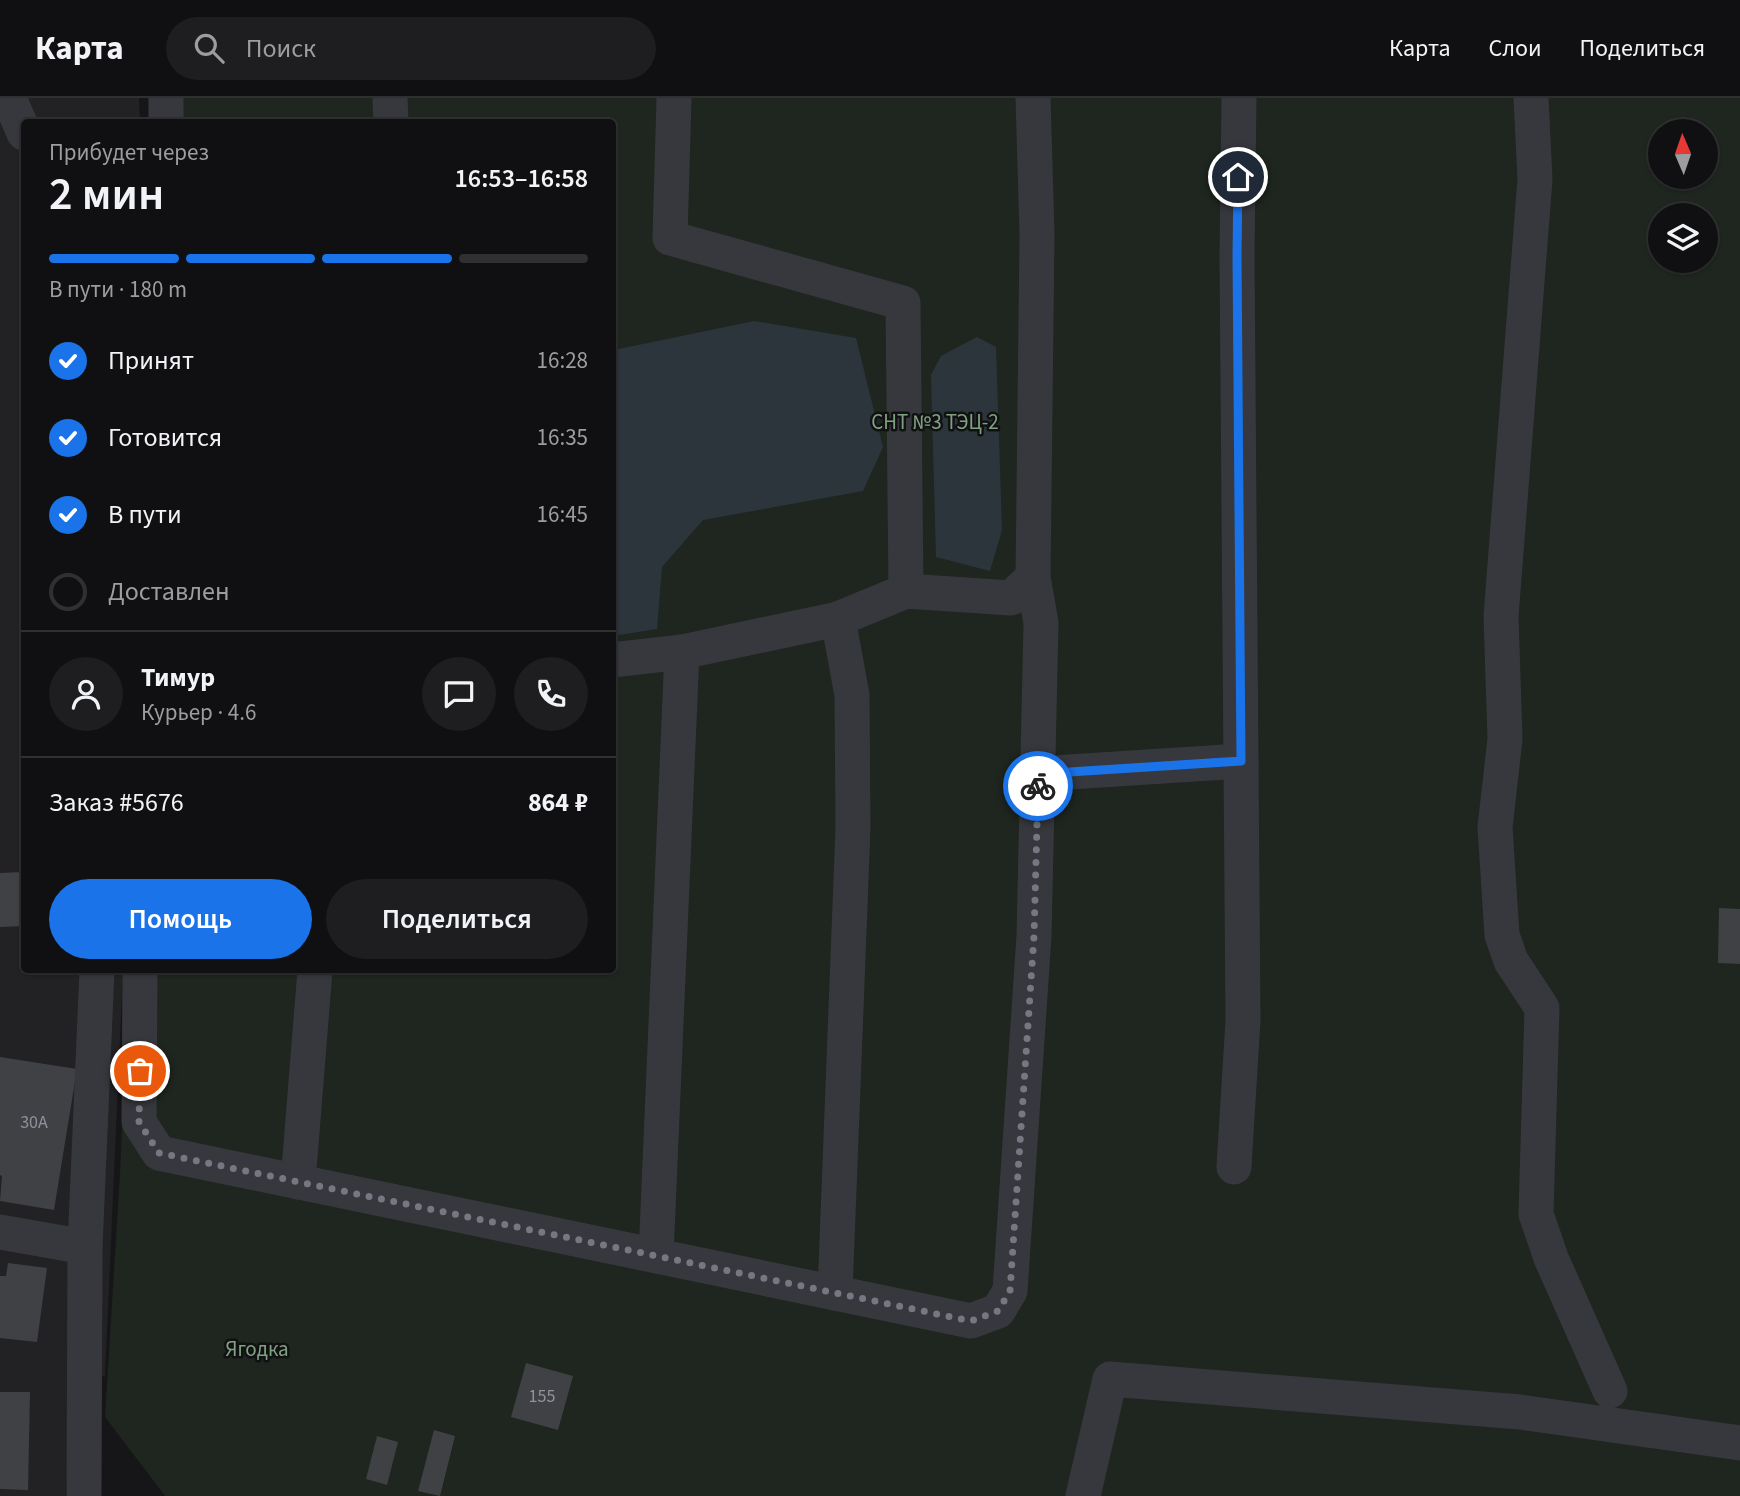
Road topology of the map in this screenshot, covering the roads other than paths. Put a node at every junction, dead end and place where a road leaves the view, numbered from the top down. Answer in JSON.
{"nodes":[{"id":1,"x":166,"y":98,"type":"edge"},
{"id":2,"x":390,"y":98,"type":"edge"},
{"id":3,"x":674,"y":98,"type":"edge"},
{"id":4,"x":1033,"y":98,"type":"edge"},
{"id":5,"x":1239,"y":98,"type":"edge"},
{"id":6,"x":1531,"y":98,"type":"edge"},
{"id":7,"x":0,"y":103,"type":"edge"},
{"id":8,"x":166,"y":119,"type":"edge"},
{"id":9,"x":391,"y":119,"type":"edge"},
{"id":10,"x":21,"y":126,"type":"edge"},
{"id":11,"x":1033,"y":577,"type":"junction"},
{"id":12,"x":906,"y":591,"type":"junction"},
{"id":13,"x":838,"y":619,"type":"junction"},
{"id":14,"x":682,"y":652,"type":"junction"},
{"id":15,"x":616,"y":660,"type":"edge"},
{"id":16,"x":1241,"y":761,"type":"junction"},
{"id":17,"x":1038,"y":774,"type":"junction"},
{"id":18,"x":97,"y":973,"type":"edge"},
{"id":19,"x":140,"y":973,"type":"edge"},
{"id":20,"x":315,"y":973,"type":"edge"},
{"id":21,"x":1234,"y":1167,"type":"dead end"},
{"id":22,"x":298,"y":1182,"type":"junction"},
{"id":23,"x":0,"y":1232,"type":"edge"},
{"id":24,"x":85,"y":1247,"type":"junction"},
{"id":25,"x":656,"y":1256,"type":"junction"},
{"id":26,"x":835,"y":1293,"type":"junction"},
{"id":27,"x":1610,"y":1391,"type":"dead end"},
{"id":28,"x":1740,"y":1443,"type":"edge"},
{"id":29,"x":84,"y":1496,"type":"edge"},
{"id":30,"x":1083,"y":1496,"type":"edge"}],
"edges":[{"from":1,"to":8,"type":"lane"},
{"from":2,"to":9,"type":"lane"},
{"from":3,"to":12,"type":"lane"},
{"from":4,"to":11,"type":"lane"},
{"from":5,"to":16,"type":"lane"},
{"from":6,"to":27,"type":"lane"},
{"from":7,"to":10,"type":"lane"},
{"from":11,"to":12,"type":"lane"},
{"from":11,"to":17,"type":"lane"},
{"from":12,"to":13,"type":"lane"},
{"from":13,"to":14,"type":"lane"},
{"from":13,"to":26,"type":"lane"},
{"from":14,"to":15,"type":"lane"},
{"from":14,"to":25,"type":"lane"},
{"from":16,"to":17,"type":"lane"},
{"from":16,"to":21,"type":"lane"},
{"from":17,"to":26,"type":"lane"},
{"from":18,"to":24,"type":"lane"},
{"from":19,"to":22,"type":"lane"},
{"from":20,"to":22,"type":"lane"},
{"from":22,"to":25,"type":"lane"},
{"from":23,"to":24,"type":"lane"},
{"from":24,"to":29,"type":"lane"},
{"from":25,"to":26,"type":"lane"},
{"from":28,"to":30,"type":"lane"}]}
